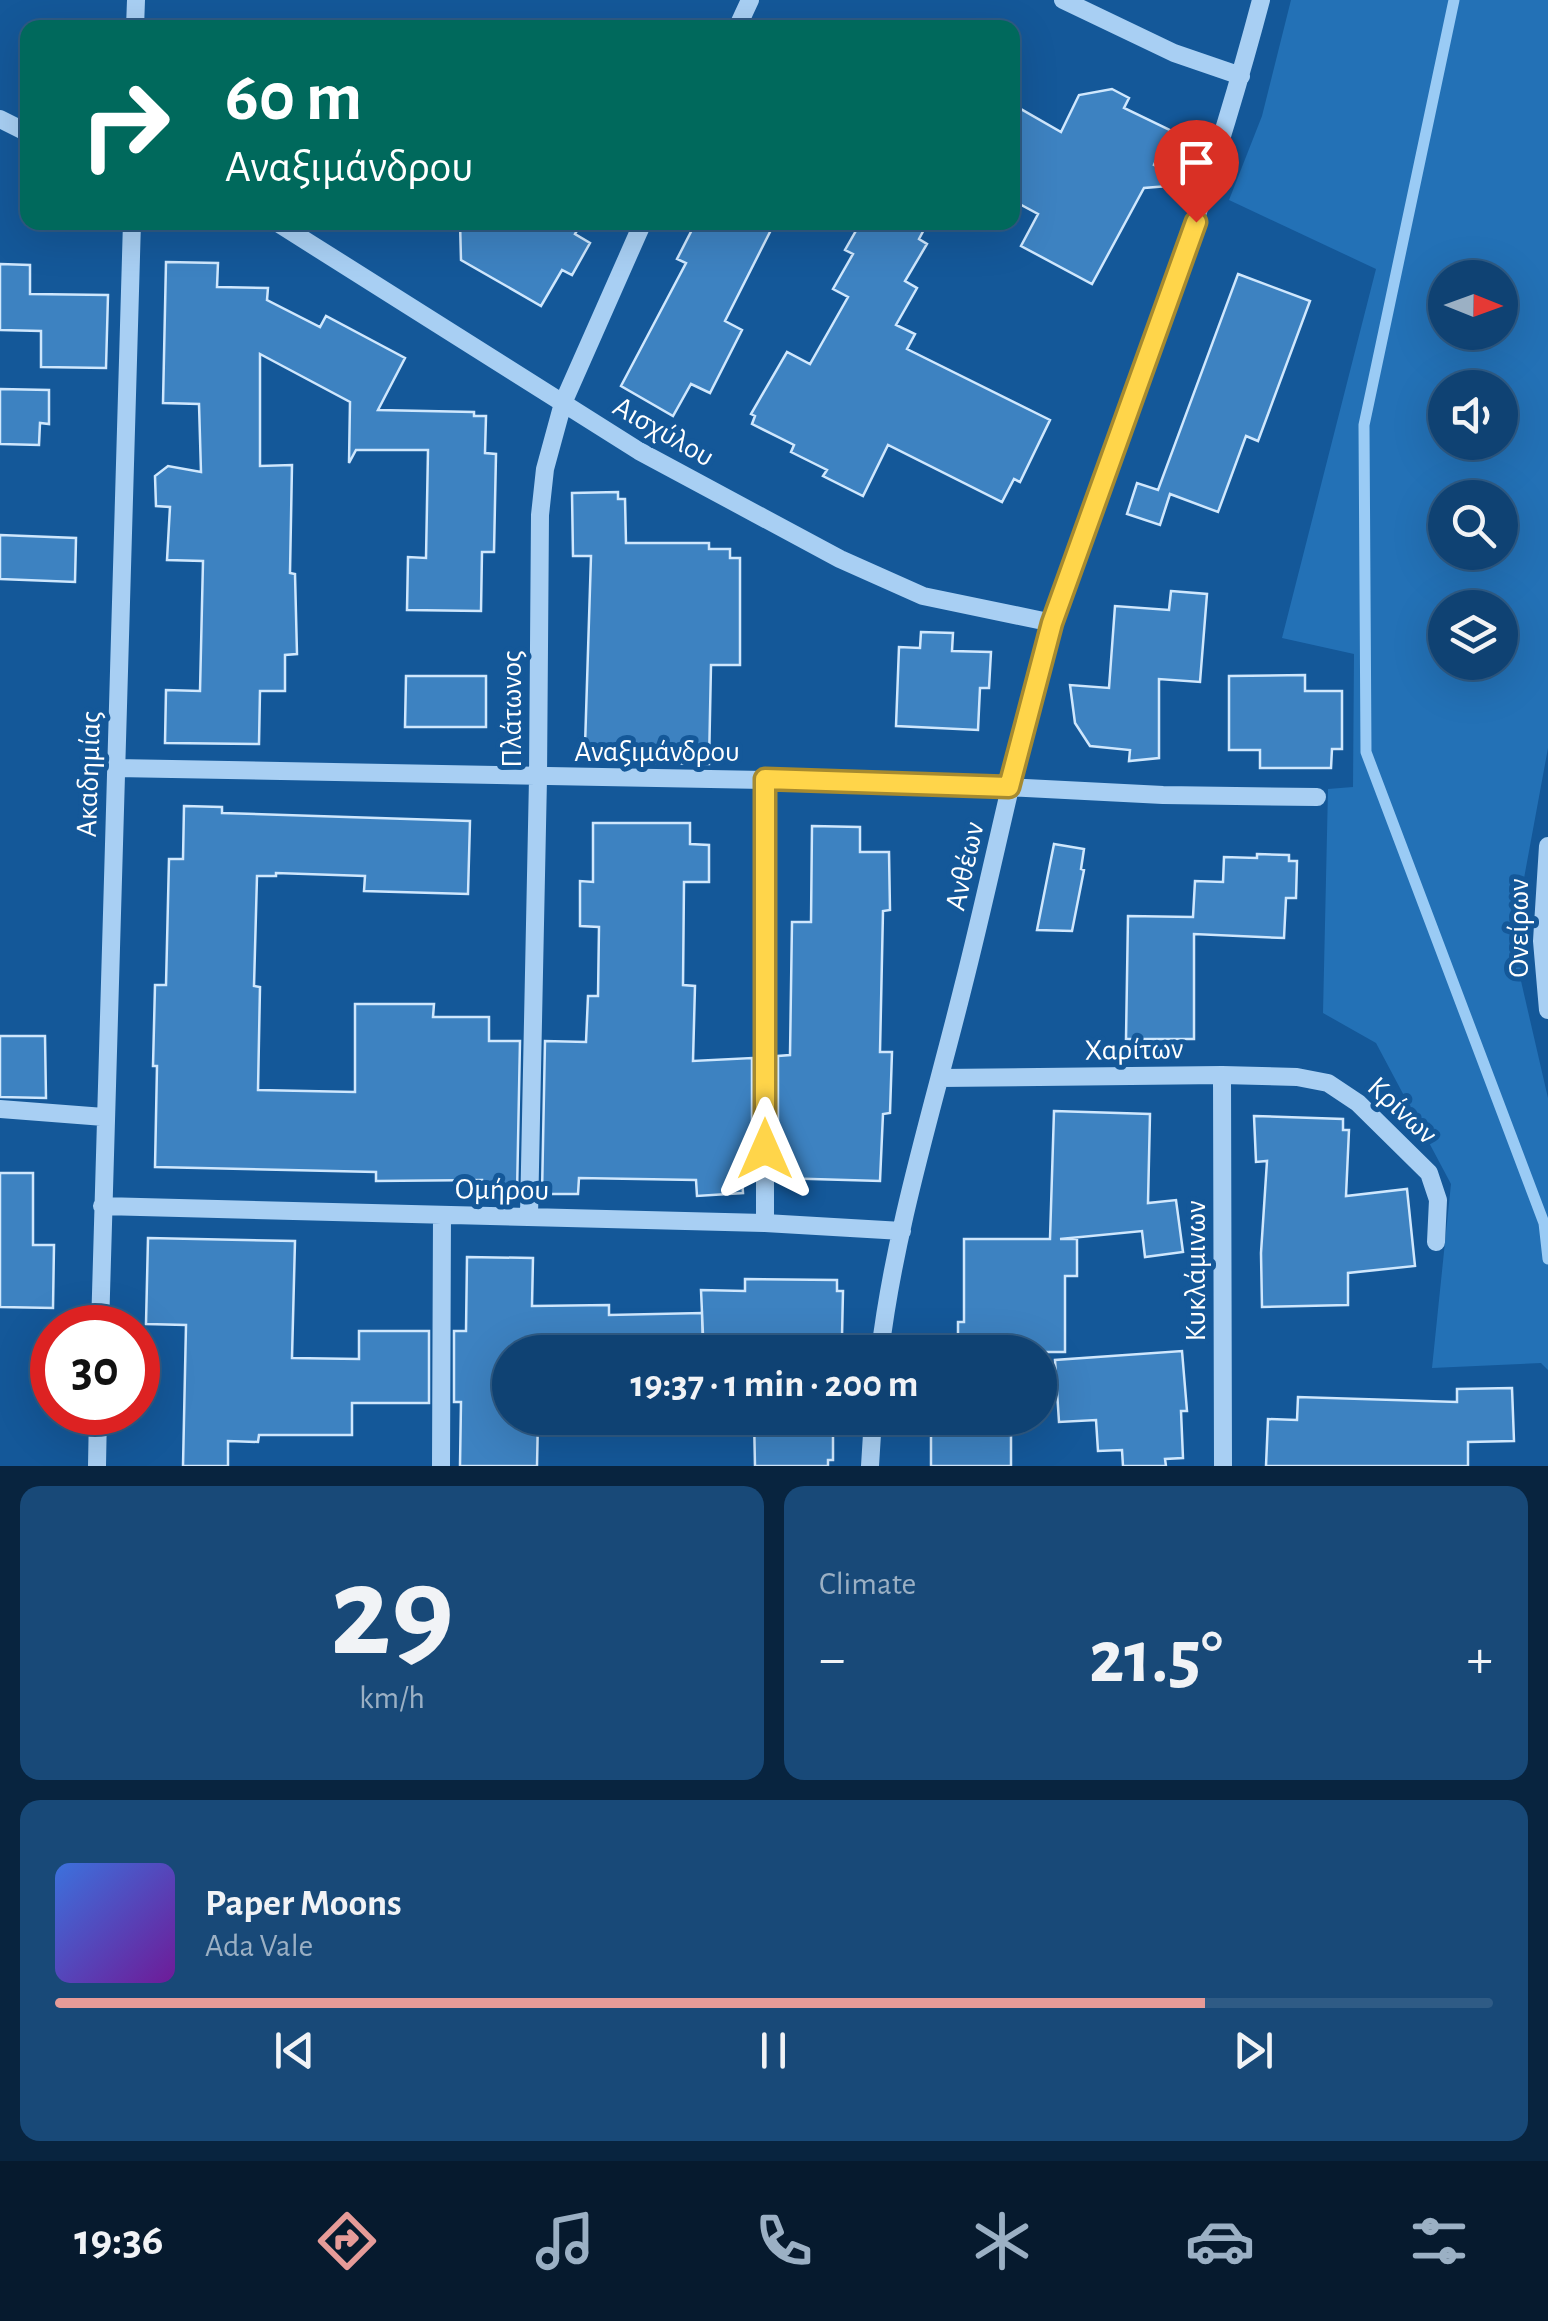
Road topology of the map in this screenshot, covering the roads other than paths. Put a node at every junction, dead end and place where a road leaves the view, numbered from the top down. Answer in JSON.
{"nodes":[{"id":1,"x":1063,"y":0,"type":"edge"},
{"id":2,"x":1260,"y":0,"type":"edge"},
{"id":3,"x":1240,"y":76,"type":"junction"},
{"id":4,"x":132,"y":230,"type":"edge"},
{"id":5,"x":289,"y":230,"type":"edge"},
{"id":6,"x":639,"y":230,"type":"edge"},
{"id":7,"x":563,"y":403,"type":"junction"},
{"id":8,"x":1052,"y":623,"type":"junction"},
{"id":9,"x":116,"y":768,"type":"junction"},
{"id":10,"x":538,"y":778,"type":"junction"},
{"id":11,"x":765,"y":779,"type":"junction"},
{"id":12,"x":1009,"y":787,"type":"junction"},
{"id":13,"x":1316,"y":797,"type":"dead end"},
{"id":14,"x":1548,"y":846,"type":"edge"},
{"id":15,"x":1546,"y":875,"type":"edge"},
{"id":16,"x":1548,"y":1010,"type":"edge"},
{"id":17,"x":1222,"y":1075,"type":"junction"},
{"id":18,"x":940,"y":1078,"type":"junction"},
{"id":19,"x":1328,"y":1083,"type":"joint"},
{"id":20,"x":0,"y":1109,"type":"edge"},
{"id":21,"x":104,"y":1117,"type":"junction"},
{"id":22,"x":102,"y":1206,"type":"junction"},
{"id":23,"x":442,"y":1215,"type":"junction"},
{"id":24,"x":530,"y":1216,"type":"junction"},
{"id":25,"x":765,"y":1223,"type":"junction"},
{"id":26,"x":902,"y":1231,"type":"junction"},
{"id":27,"x":1436,"y":1242,"type":"dead end"},
{"id":28,"x":100,"y":1305,"type":"edge"},
{"id":29,"x":883,"y":1335,"type":"edge"},
{"id":30,"x":98,"y":1435,"type":"edge"},
{"id":31,"x":872,"y":1435,"type":"edge"},
{"id":32,"x":97,"y":1466,"type":"edge"},
{"id":33,"x":441,"y":1466,"type":"edge"},
{"id":34,"x":870,"y":1466,"type":"edge"},
{"id":35,"x":1223,"y":1466,"type":"edge"}],
"edges":[{"from":1,"to":3,"type":"street"},
{"from":2,"to":3,"type":"street","name":"Ανθέων"},
{"from":3,"to":8,"type":"street","name":"Ανθέων"},
{"from":4,"to":9,"type":"street","name":"Ακαδημίας"},
{"from":5,"to":7,"type":"street","name":"Αισχύλου"},
{"from":6,"to":7,"type":"street","name":"Πλάτωνος"},
{"from":7,"to":8,"type":"street","name":"Αισχύλου"},
{"from":7,"to":10,"type":"street","name":"Πλάτωνος"},
{"from":8,"to":12,"type":"street","name":"Ανθέων"},
{"from":9,"to":10,"type":"street","name":"Αναξιμάνδρου"},
{"from":9,"to":21,"type":"street","name":"Ακαδημίας"},
{"from":10,"to":11,"type":"street","name":"Αναξιμάνδρου"},
{"from":10,"to":24,"type":"street","name":"Πλάτωνος"},
{"from":11,"to":12,"type":"street","name":"Αναξιμάνδρου"},
{"from":11,"to":25,"type":"street"},
{"from":12,"to":13,"type":"street","name":"Αναξιμάνδρου"},
{"from":12,"to":18,"type":"street","name":"Ανθέων"},
{"from":14,"to":15,"type":"street","name":"Ονείρων"},
{"from":15,"to":16,"type":"street","name":"Ονείρων"},
{"from":17,"to":18,"type":"street","name":"Χαρίτων"},
{"from":17,"to":19,"type":"street","name":"Χαρίτων"},
{"from":17,"to":35,"type":"street","name":"Κυκλάμινων"},
{"from":18,"to":26,"type":"street","name":"Ανθέων"},
{"from":19,"to":27,"type":"street","name":"Κρίνων"},
{"from":20,"to":21,"type":"street"},
{"from":21,"to":22,"type":"street","name":"Ακαδημίας"},
{"from":22,"to":23,"type":"street","name":"Ομήρου"},
{"from":22,"to":28,"type":"street","name":"Ακαδημίας"},
{"from":23,"to":24,"type":"street","name":"Ομήρου"},
{"from":23,"to":33,"type":"street"},
{"from":24,"to":25,"type":"street","name":"Ομήρου"},
{"from":25,"to":26,"type":"street","name":"Ομήρου"},
{"from":26,"to":29,"type":"street","name":"Ανθέων"},
{"from":30,"to":32,"type":"street"},
{"from":31,"to":34,"type":"street"}]}
